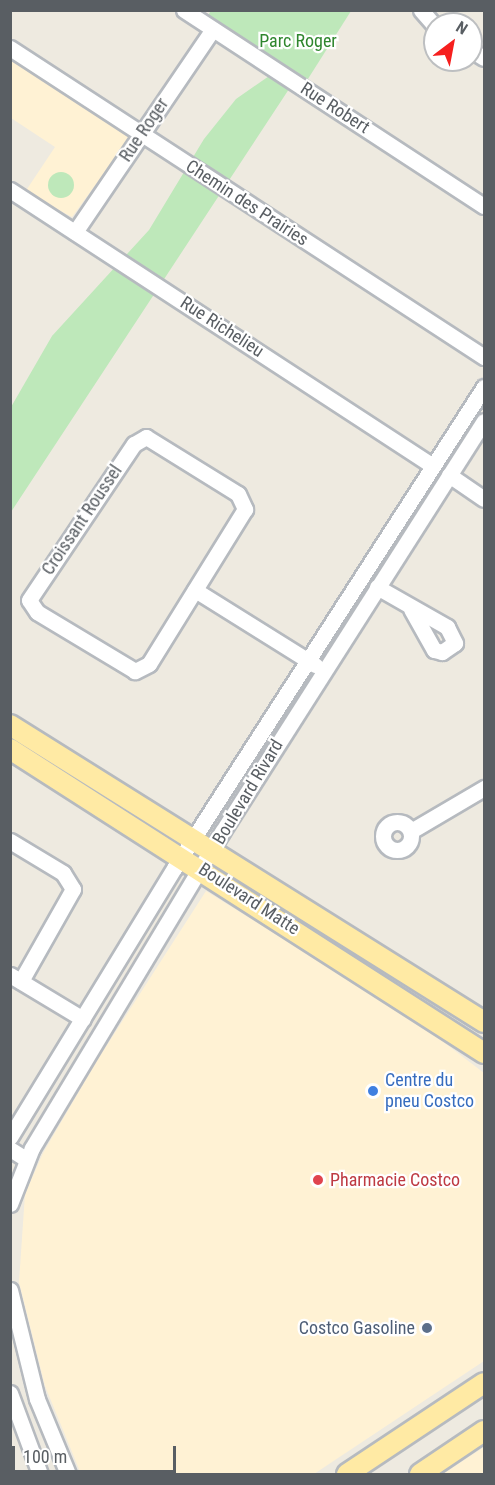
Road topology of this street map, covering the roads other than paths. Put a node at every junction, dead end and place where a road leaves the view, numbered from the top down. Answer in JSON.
{"nodes":[{"id":1,"x":184,"y":10,"type":"edge"},
{"id":2,"x":213,"y":29,"type":"junction"},
{"id":3,"x":10,"y":48,"type":"edge"},
{"id":4,"x":142,"y":134,"type":"junction"},
{"id":5,"x":10,"y":190,"type":"edge"},
{"id":6,"x":484,"y":206,"type":"edge"},
{"id":7,"x":75,"y":232,"type":"junction"},
{"id":8,"x":484,"y":357,"type":"edge"},
{"id":9,"x":484,"y":387,"type":"edge"},
{"id":10,"x":484,"y":421,"type":"edge"},
{"id":11,"x":432,"y":466,"type":"junction"},
{"id":12,"x":449,"y":475,"type":"junction"},
{"id":13,"x":484,"y":499,"type":"edge"},
{"id":14,"x":377,"y":587,"type":"junction"},
{"id":15,"x":195,"y":590,"type":"junction"},
{"id":16,"x":411,"y":609,"type":"dead end"},
{"id":17,"x":308,"y":660,"type":"junction"},
{"id":18,"x":324,"y":670,"type":"junction"},
{"id":19,"x":10,"y":725,"type":"edge"},
{"id":20,"x":10,"y":749,"type":"edge"},
{"id":21,"x":484,"y":788,"type":"edge"},
{"id":22,"x":411,"y":831,"type":"dead end"},
{"id":23,"x":195,"y":837,"type":"junction"},
{"id":24,"x":10,"y":840,"type":"edge"},
{"id":25,"x":213,"y":848,"type":"junction"},
{"id":26,"x":183,"y":856,"type":"junction"},
{"id":27,"x":202,"y":869,"type":"junction"},
{"id":28,"x":16,"y":978,"type":"edge"},
{"id":29,"x":82,"y":1019,"type":"junction"},
{"id":30,"x":484,"y":1022,"type":"edge"},
{"id":31,"x":484,"y":1053,"type":"edge"},
{"id":32,"x":10,"y":1137,"type":"edge"},
{"id":33,"x":10,"y":1149,"type":"edge"},
{"id":34,"x":26,"y":1159,"type":"junction"},
{"id":35,"x":10,"y":1204,"type":"edge"},
{"id":36,"x":10,"y":1290,"type":"edge"},
{"id":37,"x":484,"y":1383,"type":"edge"},
{"id":38,"x":10,"y":1393,"type":"edge"},
{"id":39,"x":484,"y":1431,"type":"edge"},
{"id":40,"x":40,"y":1474,"type":"edge"},
{"id":41,"x":68,"y":1474,"type":"edge"},
{"id":42,"x":347,"y":1474,"type":"edge"},
{"id":43,"x":420,"y":1474,"type":"edge"}],
"edges":[{"from":1,"to":2,"type":"street","name":"Rue Robert"},
{"from":2,"to":4,"type":"street","name":"Rue Roger"},
{"from":2,"to":6,"type":"street","name":"Rue Robert"},
{"from":3,"to":4,"type":"street","name":"Chemin des Prairies"},
{"from":4,"to":7,"type":"street","name":"Rue Roger"},
{"from":4,"to":8,"type":"street","name":"Chemin des Prairies"},
{"from":5,"to":7,"type":"street","name":"Rue Richelieu"},
{"from":7,"to":11,"type":"street","name":"Rue Richelieu"},
{"from":9,"to":11,"type":"street","name":"Boulevard Rivard"},
{"from":10,"to":12,"type":"street","name":"Boulevard Rivard"},
{"from":11,"to":17,"type":"street","name":"Boulevard Rivard"},
{"from":12,"to":13,"type":"street"},
{"from":12,"to":14,"type":"street","name":"Boulevard Rivard"},
{"from":14,"to":16,"type":"street"},
{"from":14,"to":18,"type":"street","name":"Boulevard Rivard"},
{"from":15,"to":15,"type":"street","name":"Croissant Roussel"},
{"from":15,"to":17,"type":"street"},
{"from":17,"to":18,"type":"street"},
{"from":17,"to":23,"type":"street","name":"Boulevard Rivard"},
{"from":18,"to":25,"type":"street","name":"Boulevard Rivard"},
{"from":19,"to":23,"type":"main road","name":"Boulevard Matte"},
{"from":20,"to":26,"type":"main road","name":"Boulevard Matte"},
{"from":21,"to":22,"type":"street"},
{"from":23,"to":25,"type":"main road","name":"Boulevard Matte"},
{"from":23,"to":26,"type":"street","name":"Boulevard Rivard"},
{"from":24,"to":28,"type":"street"},
{"from":25,"to":27,"type":"street","name":"Boulevard Rivard"},
{"from":25,"to":30,"type":"main road","name":"Boulevard Matte"},
{"from":26,"to":27,"type":"main road","name":"Boulevard Matte"},
{"from":26,"to":29,"type":"street","name":"Boulevard Rivard"},
{"from":27,"to":31,"type":"main road","name":"Boulevard Matte"},
{"from":27,"to":34,"type":"street","name":"Boulevard Rivard"},
{"from":28,"to":29,"type":"street"},
{"from":29,"to":32,"type":"street","name":"Boulevard Rivard"},
{"from":33,"to":34,"type":"street"},
{"from":34,"to":35,"type":"street","name":"Boulevard Rivard"},
{"from":36,"to":41,"type":"street"},
{"from":37,"to":42,"type":"main road"},
{"from":38,"to":40,"type":"street"},
{"from":39,"to":43,"type":"main road"}]}
